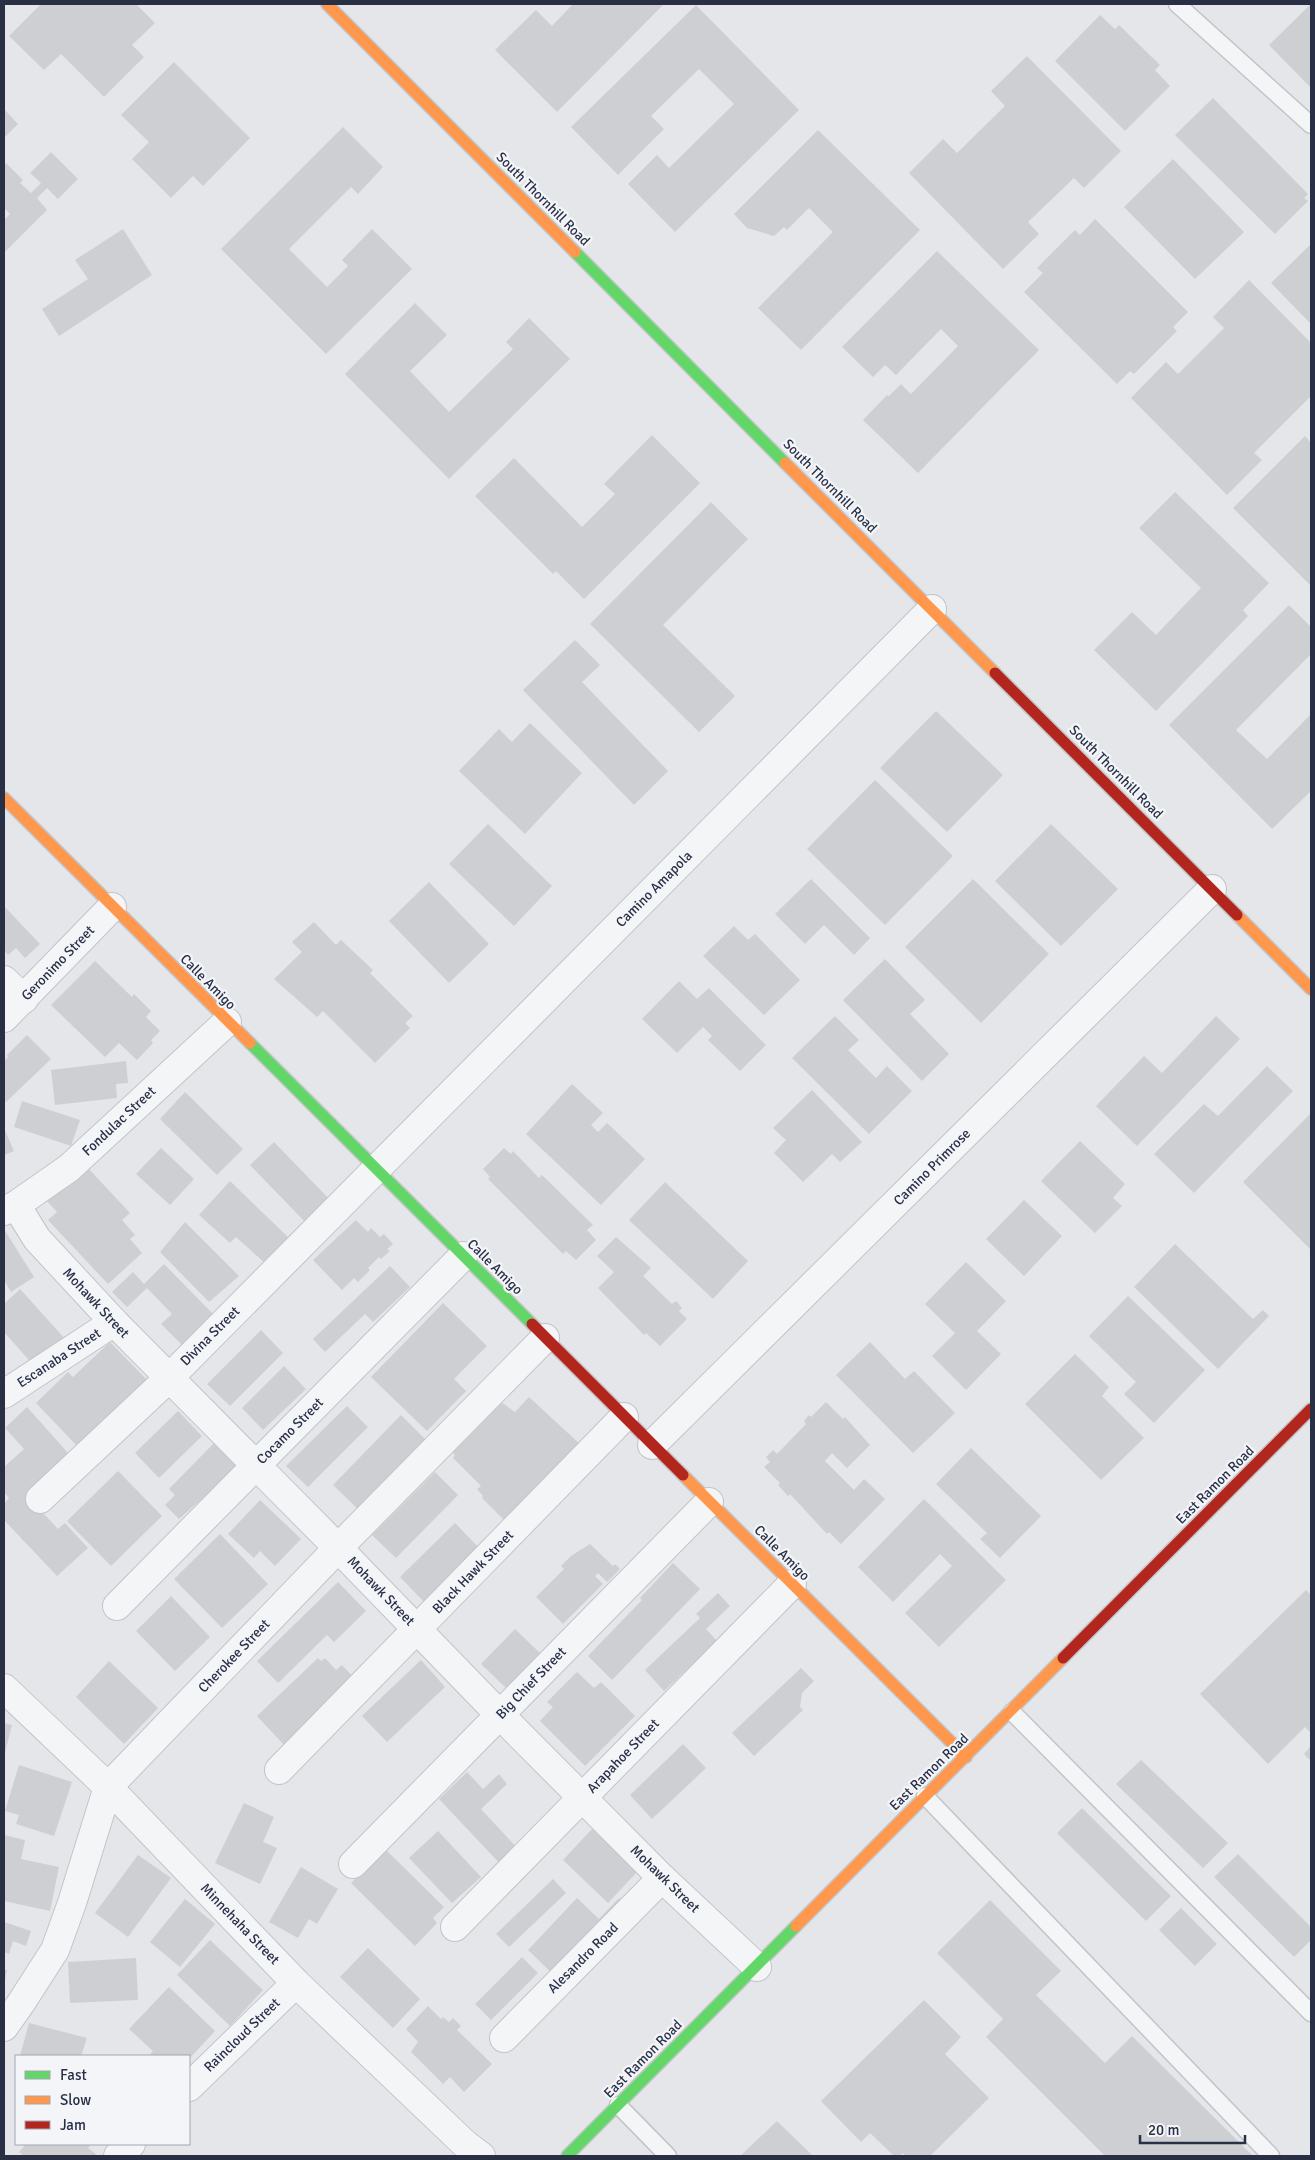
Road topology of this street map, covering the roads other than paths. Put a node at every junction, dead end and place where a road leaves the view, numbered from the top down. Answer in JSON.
{"nodes":[{"id":1,"x":327,"y":4,"type":"edge"},
{"id":2,"x":1177,"y":4,"type":"edge"},
{"id":3,"x":1311,"y":125,"type":"edge"},
{"id":4,"x":932,"y":609,"type":"junction"},
{"id":5,"x":4,"y":798,"type":"edge"},
{"id":6,"x":1212,"y":889,"type":"junction"},
{"id":7,"x":112,"y":907,"type":"junction"},
{"id":8,"x":4,"y":980,"type":"edge"},
{"id":9,"x":1311,"y":989,"type":"edge"},
{"id":10,"x":24,"y":999,"type":"junction"},
{"id":11,"x":4,"y":1018,"type":"edge"},
{"id":12,"x":227,"y":1022,"type":"junction"},
{"id":13,"x":376,"y":1169,"type":"junction"},
{"id":14,"x":10,"y":1208,"type":"edge"},
{"id":15,"x":463,"y":1256,"type":"junction"},
{"id":16,"x":114,"y":1322,"type":"junction"},
{"id":17,"x":545,"y":1338,"type":"junction"},
{"id":18,"x":169,"y":1378,"type":"junction"},
{"id":19,"x":4,"y":1394,"type":"edge"},
{"id":20,"x":1311,"y":1409,"type":"edge"},
{"id":21,"x":624,"y":1417,"type":"junction"},
{"id":22,"x":652,"y":1445,"type":"junction"},
{"id":23,"x":255,"y":1466,"type":"junction"},
{"id":24,"x":40,"y":1499,"type":"dead end"},
{"id":25,"x":709,"y":1502,"type":"junction"},
{"id":26,"x":338,"y":1548,"type":"junction"},
{"id":27,"x":792,"y":1584,"type":"junction"},
{"id":28,"x":117,"y":1606,"type":"dead end"},
{"id":29,"x":417,"y":1629,"type":"junction"},
{"id":30,"x":4,"y":1688,"type":"edge"},
{"id":31,"x":1012,"y":1712,"type":"junction"},
{"id":32,"x":500,"y":1715,"type":"junction"},
{"id":33,"x":966,"y":1757,"type":"junction"},
{"id":34,"x":279,"y":1770,"type":"dead end"},
{"id":35,"x":108,"y":1787,"type":"junction"},
{"id":36,"x":925,"y":1796,"type":"junction"},
{"id":37,"x":583,"y":1797,"type":"junction"},
{"id":38,"x":353,"y":1864,"type":"dead end"},
{"id":39,"x":662,"y":1878,"type":"junction"},
{"id":40,"x":455,"y":1927,"type":"dead end"},
{"id":41,"x":757,"y":1967,"type":"junction"},
{"id":42,"x":296,"y":1983,"type":"junction"},
{"id":43,"x":1311,"y":2012,"type":"edge"},
{"id":44,"x":4,"y":2027,"type":"edge"},
{"id":45,"x":504,"y":2038,"type":"dead end"},
{"id":46,"x":190,"y":2086,"type":"edge"},
{"id":47,"x":618,"y":2105,"type":"junction"},
{"id":48,"x":130,"y":2145,"type":"edge"},
{"id":49,"x":118,"y":2156,"type":"edge"},
{"id":50,"x":481,"y":2156,"type":"edge"},
{"id":51,"x":567,"y":2156,"type":"edge"},
{"id":52,"x":668,"y":2156,"type":"edge"},
{"id":53,"x":1272,"y":2156,"type":"edge"}],
"edges":[{"from":1,"to":4,"type":"street","name":"South Thornhill Road"},
{"from":2,"to":3,"type":"lane"},
{"from":4,"to":6,"type":"street","name":"South Thornhill Road"},
{"from":4,"to":13,"type":"street","name":"Camino Amapola"},
{"from":5,"to":7,"type":"street","name":"Calle Amigo"},
{"from":6,"to":9,"type":"street","name":"South Thornhill Road"},
{"from":6,"to":22,"type":"street","name":"Camino Primrose"},
{"from":7,"to":10,"type":"street","name":"Geronimo Street"},
{"from":7,"to":12,"type":"street","name":"Calle Amigo"},
{"from":8,"to":10,"type":"street"},
{"from":10,"to":11,"type":"street","name":"Geronimo Street"},
{"from":12,"to":13,"type":"street","name":"Calle Amigo"},
{"from":12,"to":14,"type":"street","name":"Fondulac Street"},
{"from":13,"to":15,"type":"street","name":"Calle Amigo"},
{"from":13,"to":18,"type":"street","name":"Divina Street"},
{"from":14,"to":16,"type":"street","name":"Mohawk Street"},
{"from":15,"to":17,"type":"street","name":"Calle Amigo"},
{"from":15,"to":23,"type":"street","name":"Cocamo Street"},
{"from":16,"to":18,"type":"street","name":"Mohawk Street"},
{"from":16,"to":19,"type":"street","name":"Escanaba Street"},
{"from":17,"to":21,"type":"street","name":"Calle Amigo"},
{"from":17,"to":26,"type":"street","name":"Cherokee Street"},
{"from":18,"to":23,"type":"street","name":"Mohawk Street"},
{"from":18,"to":24,"type":"street","name":"Divina Street"},
{"from":20,"to":31,"type":"street","name":"East Ramon Road"},
{"from":21,"to":22,"type":"street","name":"Calle Amigo"},
{"from":21,"to":29,"type":"street","name":"Black Hawk Street"},
{"from":22,"to":25,"type":"street","name":"Calle Amigo"},
{"from":23,"to":26,"type":"street","name":"Mohawk Street"},
{"from":23,"to":28,"type":"street","name":"Cocamo Street"},
{"from":25,"to":27,"type":"street","name":"Calle Amigo"},
{"from":25,"to":32,"type":"street","name":"Big Chief Street"},
{"from":26,"to":29,"type":"street","name":"Mohawk Street"},
{"from":26,"to":35,"type":"street","name":"Cherokee Street"},
{"from":27,"to":33,"type":"street","name":"Calle Amigo"},
{"from":27,"to":37,"type":"street","name":"Arapahoe Street"},
{"from":29,"to":32,"type":"street","name":"Mohawk Street"},
{"from":29,"to":34,"type":"street","name":"Black Hawk Street"},
{"from":30,"to":35,"type":"street","name":"Minnehaha Street"},
{"from":31,"to":33,"type":"street","name":"East Ramon Road"},
{"from":31,"to":43,"type":"lane"},
{"from":32,"to":37,"type":"street","name":"Mohawk Street"},
{"from":32,"to":38,"type":"street","name":"Big Chief Street"},
{"from":33,"to":36,"type":"street","name":"East Ramon Road"},
{"from":35,"to":42,"type":"street","name":"Minnehaha Street"},
{"from":35,"to":44,"type":"street","name":"Cherokee Street"},
{"from":36,"to":41,"type":"street","name":"East Ramon Road"},
{"from":36,"to":53,"type":"lane"},
{"from":37,"to":39,"type":"street","name":"Mohawk Street"},
{"from":37,"to":40,"type":"street","name":"Arapahoe Street"},
{"from":39,"to":41,"type":"street","name":"Mohawk Street"},
{"from":39,"to":45,"type":"street","name":"Alesandro Road"},
{"from":41,"to":47,"type":"street","name":"East Ramon Road"},
{"from":42,"to":46,"type":"street","name":"Raincloud Street"},
{"from":42,"to":50,"type":"street","name":"Minnehaha Street"},
{"from":47,"to":51,"type":"street","name":"East Ramon Road"},
{"from":47,"to":52,"type":"lane"},
{"from":48,"to":49,"type":"street"}]}
